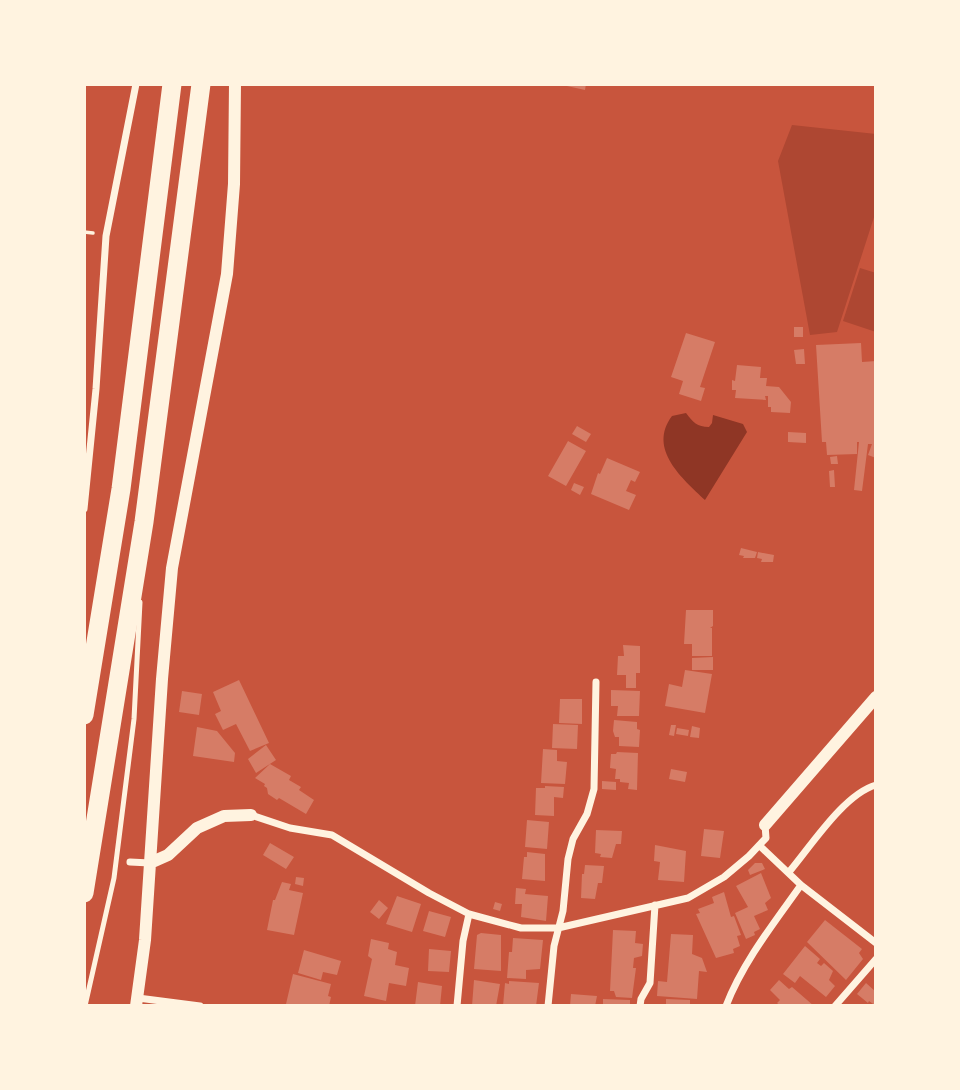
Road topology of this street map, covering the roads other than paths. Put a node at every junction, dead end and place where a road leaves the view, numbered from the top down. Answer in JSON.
{"nodes":[{"id":1,"x":136,"y":84,"type":"edge"},
{"id":2,"x":172,"y":84,"type":"edge"},
{"id":3,"x":201,"y":84,"type":"edge"},
{"id":4,"x":235,"y":84,"type":"edge"},
{"id":5,"x":84,"y":509,"type":"edge"},
{"id":6,"x":144,"y":522,"type":"junction"},
{"id":7,"x":102,"y":607,"type":"junction"},
{"id":8,"x":84,"y":671,"type":"edge"},
{"id":9,"x":596,"y":682,"type":"dead end"},
{"id":10,"x":876,"y":697,"type":"edge"},
{"id":11,"x":84,"y":715,"type":"edge"},
{"id":12,"x":876,"y":785,"type":"edge"},
{"id":13,"x":251,"y":815,"type":"joint"},
{"id":14,"x":765,"y":825,"type":"joint"},
{"id":15,"x":760,"y":846,"type":"junction"},
{"id":16,"x":130,"y":862,"type":"dead end"},
{"id":17,"x":150,"y":863,"type":"junction"},
{"id":18,"x":789,"y":872,"type":"junction"},
{"id":19,"x":801,"y":885,"type":"junction"},
{"id":20,"x":84,"y":893,"type":"edge"},
{"id":21,"x":655,"y":905,"type":"junction"},
{"id":22,"x":469,"y":914,"type":"junction"},
{"id":23,"x":558,"y":928,"type":"junction"},
{"id":24,"x":876,"y":943,"type":"edge"},
{"id":25,"x":876,"y":959,"type":"edge"},
{"id":26,"x":137,"y":1002,"type":"edge"},
{"id":27,"x":85,"y":1006,"type":"edge"},
{"id":28,"x":200,"y":1006,"type":"edge"},
{"id":29,"x":457,"y":1006,"type":"edge"},
{"id":30,"x":548,"y":1006,"type":"edge"},
{"id":31,"x":640,"y":1006,"type":"edge"},
{"id":32,"x":726,"y":1006,"type":"edge"},
{"id":33,"x":835,"y":1006,"type":"edge"}],
"edges":[{"from":1,"to":5,"type":"street"},
{"from":2,"to":7,"type":"highway"},
{"from":3,"to":6,"type":"highway"},
{"from":4,"to":17,"type":"street"},
{"from":6,"to":20,"type":"highway"},
{"from":6,"to":27,"type":"lane"},
{"from":7,"to":8,"type":"lane"},
{"from":7,"to":11,"type":"highway"},
{"from":9,"to":23,"type":"street"},
{"from":10,"to":14,"type":"street"},
{"from":12,"to":18,"type":"street"},
{"from":13,"to":17,"type":"street"},
{"from":13,"to":22,"type":"street"},
{"from":14,"to":15,"type":"street"},
{"from":15,"to":18,"type":"street"},
{"from":15,"to":21,"type":"street"},
{"from":16,"to":17,"type":"street"},
{"from":17,"to":26,"type":"street"},
{"from":18,"to":19,"type":"street"},
{"from":19,"to":24,"type":"street"},
{"from":19,"to":32,"type":"street"},
{"from":21,"to":23,"type":"street"},
{"from":21,"to":31,"type":"street"},
{"from":22,"to":23,"type":"street"},
{"from":22,"to":29,"type":"street"},
{"from":23,"to":30,"type":"street"},
{"from":25,"to":33,"type":"street"},
{"from":26,"to":28,"type":"street"}]}
